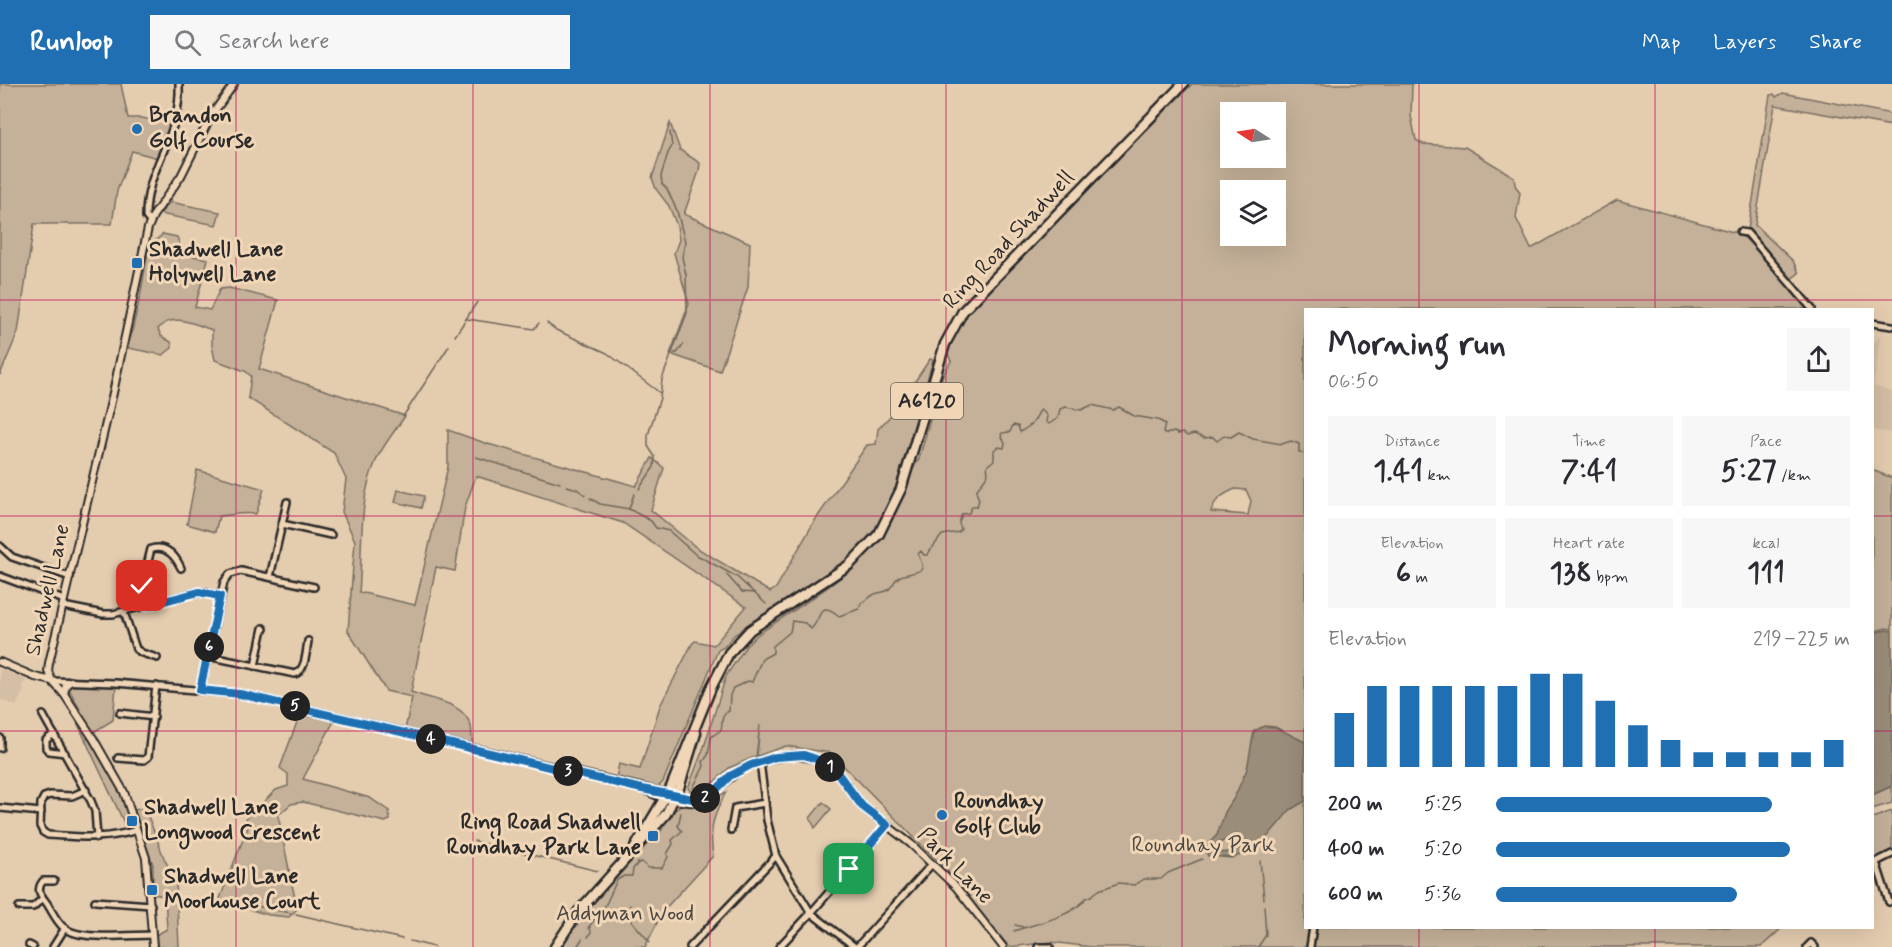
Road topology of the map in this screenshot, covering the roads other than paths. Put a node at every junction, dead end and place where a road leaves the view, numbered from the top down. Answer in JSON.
{"nodes":[{"id":1,"x":179,"y":84,"type":"edge"},
{"id":2,"x":234,"y":84,"type":"edge"},
{"id":3,"x":1183,"y":84,"type":"edge"},
{"id":4,"x":150,"y":222,"type":"junction"},
{"id":5,"x":1740,"y":232,"type":"dead end"},
{"id":6,"x":1811,"y":308,"type":"edge"},
{"id":7,"x":1874,"y":323,"type":"edge"},
{"id":8,"x":1892,"y":326,"type":"edge"},
{"id":9,"x":287,"y":502,"type":"dead end"},
{"id":10,"x":282,"y":524,"type":"junction"},
{"id":11,"x":331,"y":535,"type":"dead end"},
{"id":12,"x":0,"y":546,"type":"edge"},
{"id":13,"x":181,"y":568,"type":"dead end"},
{"id":14,"x":0,"y":576,"type":"edge"},
{"id":15,"x":70,"y":577,"type":"junction"},
{"id":16,"x":270,"y":577,"type":"junction"},
{"id":17,"x":314,"y":587,"type":"dead end"},
{"id":18,"x":220,"y":596,"type":"junction"},
{"id":19,"x":64,"y":603,"type":"junction"},
{"id":20,"x":145,"y":606,"type":"junction"},
{"id":21,"x":124,"y":612,"type":"junction"},
{"id":22,"x":264,"y":629,"type":"dead end"},
{"id":23,"x":308,"y":641,"type":"dead end"},
{"id":24,"x":207,"y":656,"type":"junction"},
{"id":25,"x":157,"y":658,"type":"dead end"},
{"id":26,"x":0,"y":662,"type":"edge"},
{"id":27,"x":255,"y":666,"type":"junction"},
{"id":28,"x":52,"y":681,"type":"junction"},
{"id":29,"x":71,"y":681,"type":"junction"},
{"id":30,"x":156,"y":686,"type":"junction"},
{"id":31,"x":200,"y":690,"type":"junction"},
{"id":32,"x":64,"y":694,"type":"junction"},
{"id":33,"x":120,"y":713,"type":"dead end"},
{"id":34,"x":43,"y":715,"type":"dead end"},
{"id":35,"x":154,"y":717,"type":"junction"},
{"id":36,"x":54,"y":734,"type":"junction"},
{"id":37,"x":0,"y":738,"type":"edge"},
{"id":38,"x":0,"y":748,"type":"edge"},
{"id":39,"x":65,"y":753,"type":"junction"},
{"id":40,"x":118,"y":758,"type":"dead end"},
{"id":41,"x":760,"y":761,"type":"junction"},
{"id":42,"x":86,"y":790,"type":"junction"},
{"id":43,"x":670,"y":797,"type":"junction"},
{"id":44,"x":765,"y":803,"type":"junction"},
{"id":45,"x":0,"y":808,"type":"edge"},
{"id":46,"x":41,"y":812,"type":"junction"},
{"id":47,"x":887,"y":825,"type":"junction"},
{"id":48,"x":137,"y":830,"type":"junction"},
{"id":49,"x":731,"y":830,"type":"dead end"},
{"id":50,"x":98,"y":838,"type":"junction"},
{"id":51,"x":1892,"y":854,"type":"edge"},
{"id":52,"x":776,"y":856,"type":"junction"},
{"id":53,"x":1874,"y":863,"type":"edge"},
{"id":54,"x":932,"y":864,"type":"junction"},
{"id":55,"x":54,"y":880,"type":"dead end"},
{"id":56,"x":42,"y":899,"type":"junction"},
{"id":57,"x":95,"y":901,"type":"dead end"},
{"id":58,"x":1889,"y":902,"type":"dead end"},
{"id":59,"x":150,"y":905,"type":"junction"},
{"id":60,"x":19,"y":907,"type":"dead end"},
{"id":61,"x":811,"y":913,"type":"junction"},
{"id":62,"x":65,"y":928,"type":"junction"},
{"id":63,"x":1313,"y":929,"type":"edge"},
{"id":64,"x":152,"y":935,"type":"junction"},
{"id":65,"x":1806,"y":946,"type":"edge"},
{"id":66,"x":53,"y":947,"type":"edge"},
{"id":67,"x":153,"y":947,"type":"edge"},
{"id":68,"x":555,"y":947,"type":"edge"},
{"id":69,"x":690,"y":947,"type":"edge"},
{"id":70,"x":779,"y":947,"type":"edge"},
{"id":71,"x":856,"y":947,"type":"edge"},
{"id":72,"x":1003,"y":947,"type":"edge"},
{"id":73,"x":1038,"y":947,"type":"edge"},
{"id":74,"x":1050,"y":947,"type":"edge"},
{"id":75,"x":1310,"y":947,"type":"edge"},
{"id":76,"x":1815,"y":947,"type":"edge"}],
"edges":[{"from":1,"to":4,"type":"street"},
{"from":2,"to":4,"type":"street"},
{"from":3,"to":43,"type":"highway","name":"Ring Road Shadwell","number":"A6120"},
{"from":4,"to":15,"type":"street","name":"Shadwell Lane"},
{"from":5,"to":6,"type":"street"},
{"from":7,"to":8,"type":"street"},
{"from":9,"to":10,"type":"street"},
{"from":10,"to":11,"type":"street"},
{"from":10,"to":16,"type":"street"},
{"from":12,"to":15,"type":"street"},
{"from":13,"to":20,"type":"street"},
{"from":14,"to":19,"type":"street"},
{"from":15,"to":19,"type":"street","name":"Shadwell Lane"},
{"from":16,"to":17,"type":"street"},
{"from":16,"to":18,"type":"street"},
{"from":18,"to":20,"type":"street"},
{"from":18,"to":24,"type":"street"},
{"from":19,"to":21,"type":"street"},
{"from":19,"to":28,"type":"street","name":"Shadwell Lane"},
{"from":20,"to":21,"type":"street"},
{"from":21,"to":25,"type":"street"},
{"from":22,"to":27,"type":"street"},
{"from":23,"to":27,"type":"street"},
{"from":24,"to":27,"type":"street"},
{"from":24,"to":31,"type":"street"},
{"from":26,"to":28,"type":"street"},
{"from":28,"to":29,"type":"street"},
{"from":28,"to":32,"type":"street","name":"Shadwell Lane"},
{"from":29,"to":30,"type":"street"},
{"from":29,"to":32,"type":"street"},
{"from":30,"to":31,"type":"street"},
{"from":30,"to":35,"type":"street"},
{"from":31,"to":43,"type":"street"},
{"from":32,"to":48,"type":"street","name":"Shadwell Lane"},
{"from":33,"to":35,"type":"street"},
{"from":34,"to":36,"type":"street"},
{"from":35,"to":40,"type":"street"},
{"from":36,"to":39,"type":"street"},
{"from":36,"to":39,"type":"street"},
{"from":37,"to":38,"type":"street"},
{"from":39,"to":42,"type":"street"},
{"from":41,"to":43,"type":"street","name":"Park Lane"},
{"from":41,"to":44,"type":"street"},
{"from":41,"to":47,"type":"street","name":"Park Lane"},
{"from":42,"to":46,"type":"street"},
{"from":42,"to":50,"type":"street"},
{"from":43,"to":68,"type":"highway","number":"A6120"},
{"from":44,"to":49,"type":"street"},
{"from":44,"to":52,"type":"street"},
{"from":45,"to":46,"type":"street"},
{"from":46,"to":50,"type":"street"},
{"from":47,"to":54,"type":"street","name":"Park Lane"},
{"from":47,"to":61,"type":"street"},
{"from":48,"to":50,"type":"street"},
{"from":48,"to":59,"type":"street","name":"Shadwell Lane"},
{"from":51,"to":53,"type":"street"},
{"from":52,"to":61,"type":"street"},
{"from":52,"to":69,"type":"street"},
{"from":53,"to":58,"type":"street"},
{"from":54,"to":71,"type":"street"},
{"from":54,"to":72,"type":"street","name":"Park Lane"},
{"from":55,"to":56,"type":"street"},
{"from":56,"to":60,"type":"street"},
{"from":56,"to":62,"type":"street"},
{"from":57,"to":59,"type":"street"},
{"from":59,"to":64,"type":"street","name":"Shadwell Lane"},
{"from":61,"to":70,"type":"street"},
{"from":61,"to":71,"type":"street"},
{"from":62,"to":64,"type":"street"},
{"from":62,"to":66,"type":"street"},
{"from":63,"to":75,"type":"street"},
{"from":64,"to":67,"type":"street","name":"Shadwell Lane"},
{"from":65,"to":76,"type":"street"},
{"from":73,"to":74,"type":"street"}]}
